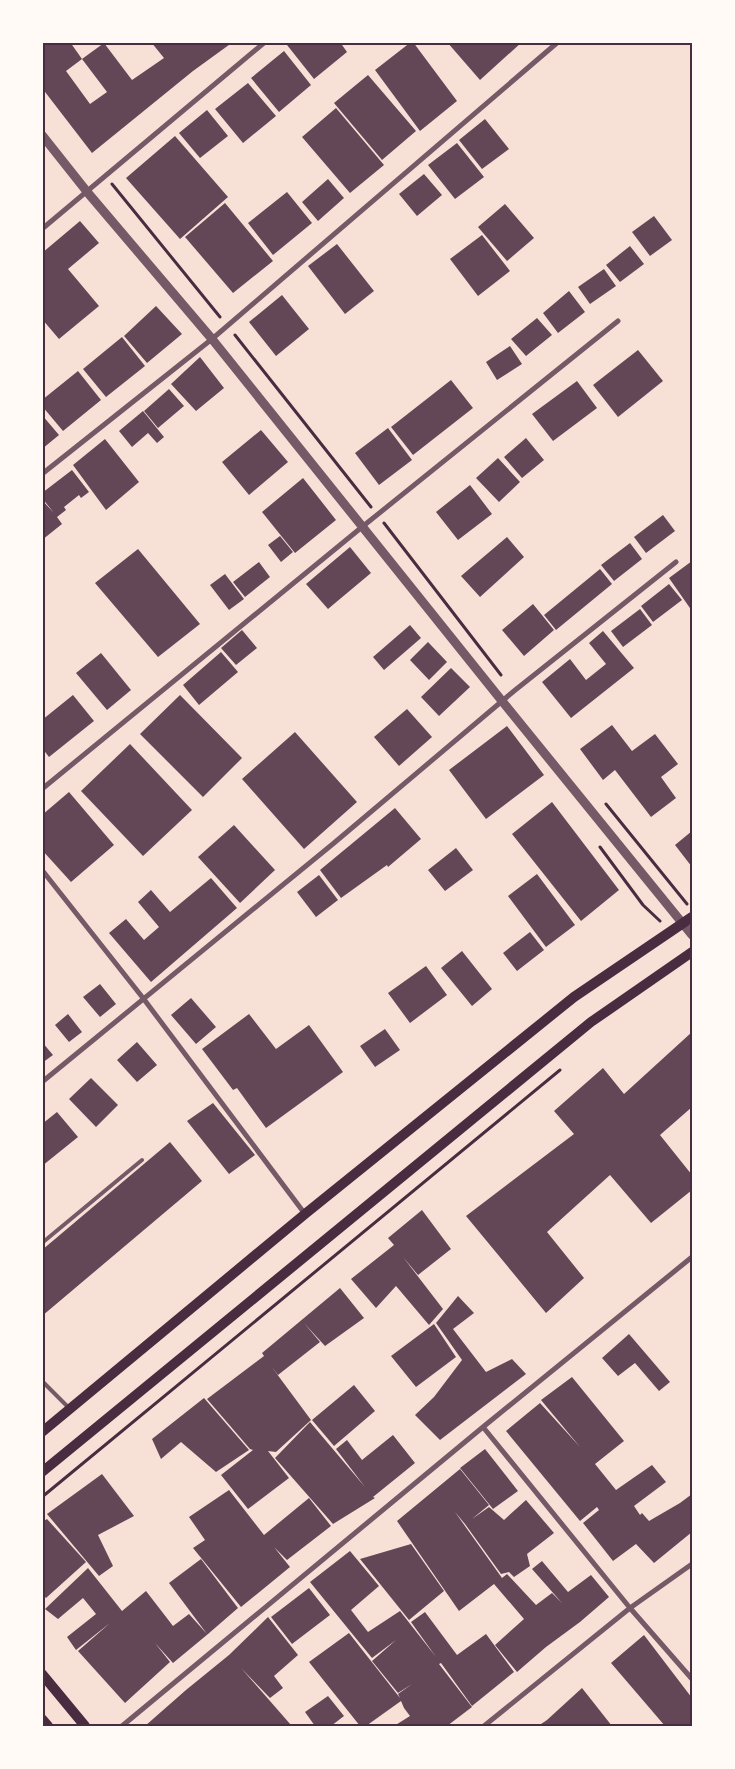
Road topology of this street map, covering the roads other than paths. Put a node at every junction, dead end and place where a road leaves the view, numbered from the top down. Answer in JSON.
{"nodes":[{"id":1,"x":265,"y":42,"type":"edge"},
{"id":2,"x":558,"y":42,"type":"edge"},
{"id":3,"x":42,"y":135,"type":"edge"},
{"id":4,"x":88,"y":193,"type":"junction"},
{"id":5,"x":42,"y":229,"type":"edge"},
{"id":6,"x":618,"y":321,"type":"dead end"},
{"id":7,"x":212,"y":339,"type":"junction"},
{"id":8,"x":42,"y":474,"type":"edge"},
{"id":9,"x":362,"y":527,"type":"junction"},
{"id":10,"x":676,"y":562,"type":"dead end"},
{"id":11,"x":502,"y":701,"type":"junction"},
{"id":12,"x":42,"y":788,"type":"edge"},
{"id":13,"x":42,"y":870,"type":"edge"},
{"id":14,"x":692,"y":917,"type":"edge"},
{"id":15,"x":683,"y":922,"type":"junction"},
{"id":16,"x":692,"y":935,"type":"edge"},
{"id":17,"x":692,"y":952,"type":"edge"},
{"id":18,"x":143,"y":998,"type":"junction"},
{"id":19,"x":42,"y":1082,"type":"edge"},
{"id":20,"x":142,"y":1160,"type":"dead end"},
{"id":21,"x":305,"y":1214,"type":"junction"},
{"id":22,"x":42,"y":1243,"type":"edge"},
{"id":23,"x":692,"y":1257,"type":"edge"},
{"id":24,"x":42,"y":1381,"type":"edge"},
{"id":25,"x":70,"y":1409,"type":"junction"},
{"id":26,"x":483,"y":1427,"type":"junction"},
{"id":27,"x":42,"y":1432,"type":"edge"},
{"id":28,"x":42,"y":1472,"type":"edge"},
{"id":29,"x":692,"y":1564,"type":"edge"},
{"id":30,"x":630,"y":1608,"type":"junction"},
{"id":31,"x":42,"y":1674,"type":"edge"},
{"id":32,"x":692,"y":1679,"type":"edge"},
{"id":33,"x":42,"y":1719,"type":"edge"},
{"id":34,"x":48,"y":1726,"type":"edge"},
{"id":35,"x":85,"y":1726,"type":"edge"},
{"id":36,"x":122,"y":1726,"type":"edge"},
{"id":37,"x":484,"y":1726,"type":"edge"}],
"edges":[{"from":1,"to":4,"type":"street"},
{"from":2,"to":7,"type":"street"},
{"from":3,"to":4,"type":"street"},
{"from":4,"to":5,"type":"street"},
{"from":4,"to":7,"type":"street"},
{"from":6,"to":9,"type":"street"},
{"from":7,"to":8,"type":"street"},
{"from":7,"to":9,"type":"street"},
{"from":9,"to":11,"type":"street"},
{"from":9,"to":12,"type":"street"},
{"from":10,"to":11,"type":"street"},
{"from":11,"to":15,"type":"street"},
{"from":11,"to":18,"type":"street"},
{"from":13,"to":18,"type":"street"},
{"from":14,"to":15,"type":"main road"},
{"from":15,"to":16,"type":"street"},
{"from":15,"to":21,"type":"main road"},
{"from":17,"to":28,"type":"main road"},
{"from":18,"to":19,"type":"street"},
{"from":18,"to":21,"type":"street"},
{"from":20,"to":22,"type":"lane"},
{"from":21,"to":25,"type":"main road"},
{"from":23,"to":26,"type":"street"},
{"from":24,"to":25,"type":"lane"},
{"from":25,"to":27,"type":"main road"},
{"from":26,"to":30,"type":"street"},
{"from":26,"to":36,"type":"street"},
{"from":29,"to":30,"type":"street"},
{"from":30,"to":32,"type":"street"},
{"from":30,"to":37,"type":"street"},
{"from":31,"to":35,"type":"main road"},
{"from":33,"to":34,"type":"main road"}]}
